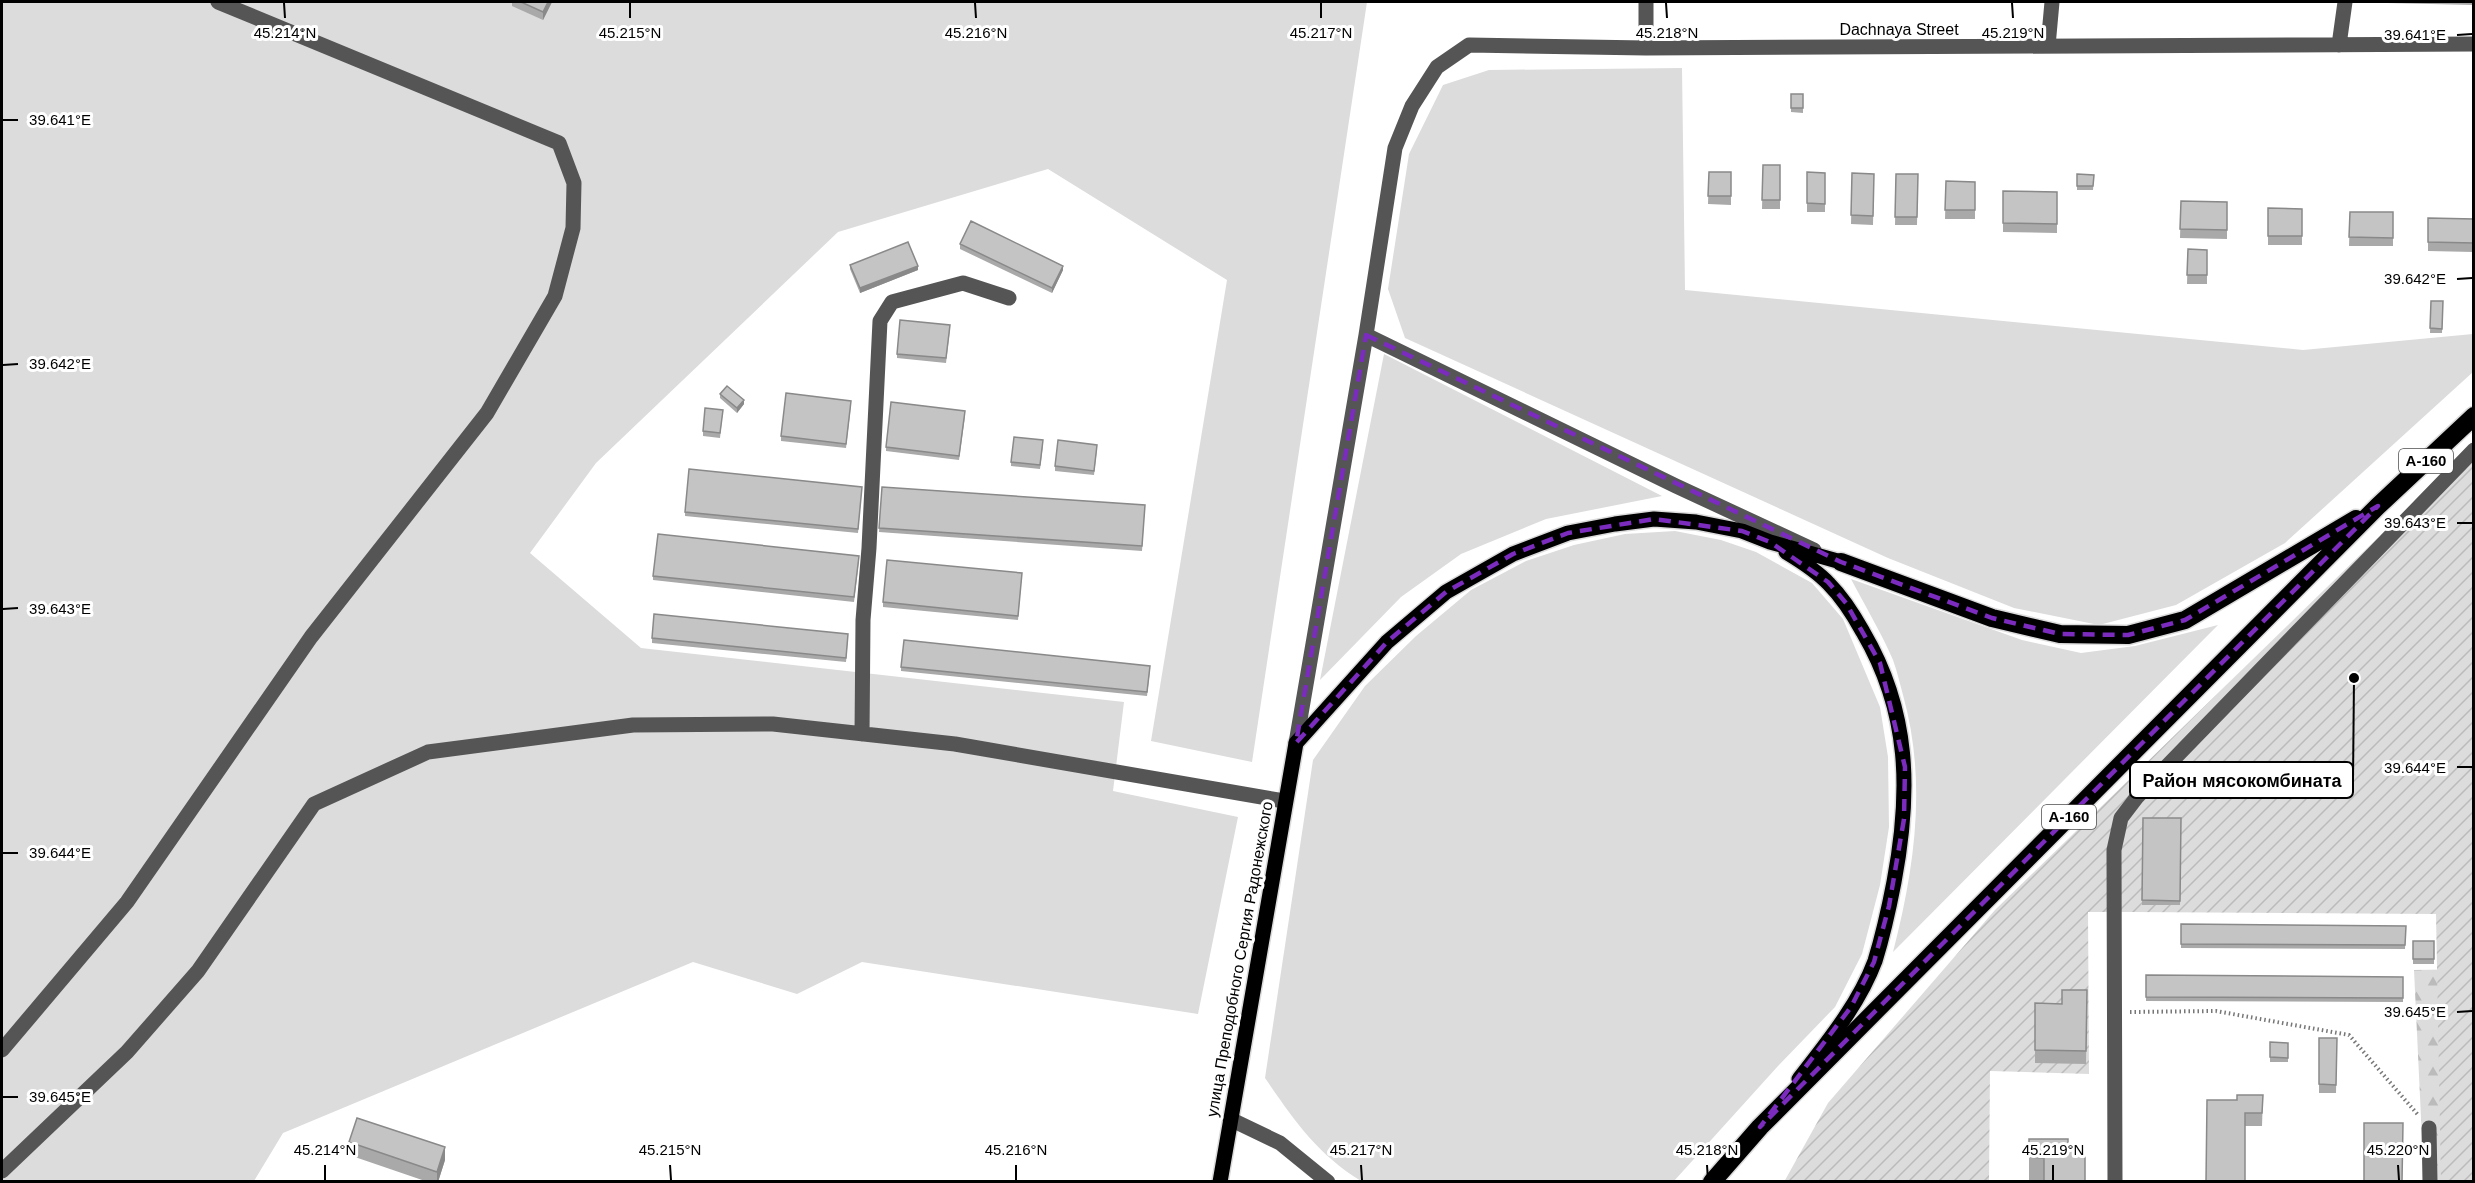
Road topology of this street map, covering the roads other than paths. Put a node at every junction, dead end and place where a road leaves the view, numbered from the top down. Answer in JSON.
{"nodes":[{"id":1,"x":218,"y":2,"type":"edge"},
{"id":2,"x":1646,"y":2,"type":"edge"},
{"id":3,"x":2052,"y":2,"type":"edge"},
{"id":4,"x":2344,"y":2,"type":"edge"},
{"id":5,"x":2474,"y":44,"type":"edge"},
{"id":6,"x":2339,"y":45,"type":"junction"},
{"id":7,"x":2048,"y":46,"type":"junction"},
{"id":8,"x":1646,"y":48,"type":"junction"},
{"id":9,"x":1009,"y":298,"type":"dead end"},
{"id":10,"x":1366,"y":335,"type":"junction"},
{"id":11,"x":2474,"y":416,"type":"edge"},
{"id":12,"x":2474,"y":450,"type":"edge"},
{"id":13,"x":1676,"y":486,"type":"junction"},
{"id":14,"x":2378,"y":506,"type":"junction"},
{"id":15,"x":1742,"y":531,"type":"junction"},
{"id":16,"x":1770,"y":542,"type":"junction"},
{"id":17,"x":1841,"y":562,"type":"junction"},
{"id":18,"x":862,"y":734,"type":"junction"},
{"id":19,"x":1296,"y":743,"type":"junction"},
{"id":20,"x":1284,"y":801,"type":"junction"},
{"id":21,"x":2,"y":1050,"type":"edge"},
{"id":22,"x":1230,"y":1119,"type":"junction"},
{"id":23,"x":1760,"y":1127,"type":"junction"},
{"id":24,"x":2429,"y":1128,"type":"road end"},
{"id":25,"x":2,"y":1171,"type":"edge"},
{"id":26,"x":1220,"y":1182,"type":"edge"},
{"id":27,"x":1328,"y":1182,"type":"edge"},
{"id":28,"x":1712,"y":1182,"type":"edge"},
{"id":29,"x":2115,"y":1182,"type":"edge"},
{"id":30,"x":2430,"y":1182,"type":"edge"}],
"edges":[{"from":1,"to":21,"type":"street"},
{"from":2,"to":8,"type":"street"},
{"from":3,"to":7,"type":"street"},
{"from":4,"to":6,"type":"street"},
{"from":5,"to":6,"type":"street","name":"Dachnaya Street"},
{"from":6,"to":7,"type":"street","name":"Dachnaya Street"},
{"from":7,"to":8,"type":"street","name":"Dachnaya Street"},
{"from":8,"to":10,"type":"street","name":"Dachnaya Street"},
{"from":9,"to":18,"type":"street"},
{"from":10,"to":13,"type":"street"},
{"from":10,"to":19,"type":"street"},
{"from":11,"to":14,"type":"highway","number":"А-160"},
{"from":12,"to":29,"type":"street"},
{"from":13,"to":15,"type":"street"},
{"from":13,"to":17,"type":"street"},
{"from":14,"to":17,"type":"highway"},
{"from":14,"to":23,"type":"highway","number":"А-160"},
{"from":15,"to":16,"type":"main road"},
{"from":15,"to":19,"type":"main road"},
{"from":16,"to":17,"type":"main road"},
{"from":16,"to":23,"type":"main road"},
{"from":18,"to":20,"type":"street"},
{"from":18,"to":25,"type":"street"},
{"from":19,"to":20,"type":"main road","name":"улица Преподобного Сергия Радонежского"},
{"from":20,"to":22,"type":"main road","name":"улица Преподобного Сергия Радонежского"},
{"from":22,"to":26,"type":"main road","name":"улица Преподобного Сергия Радонежского"},
{"from":22,"to":27,"type":"street"},
{"from":23,"to":28,"type":"highway","number":"А-160"},
{"from":24,"to":30,"type":"street"}]}
